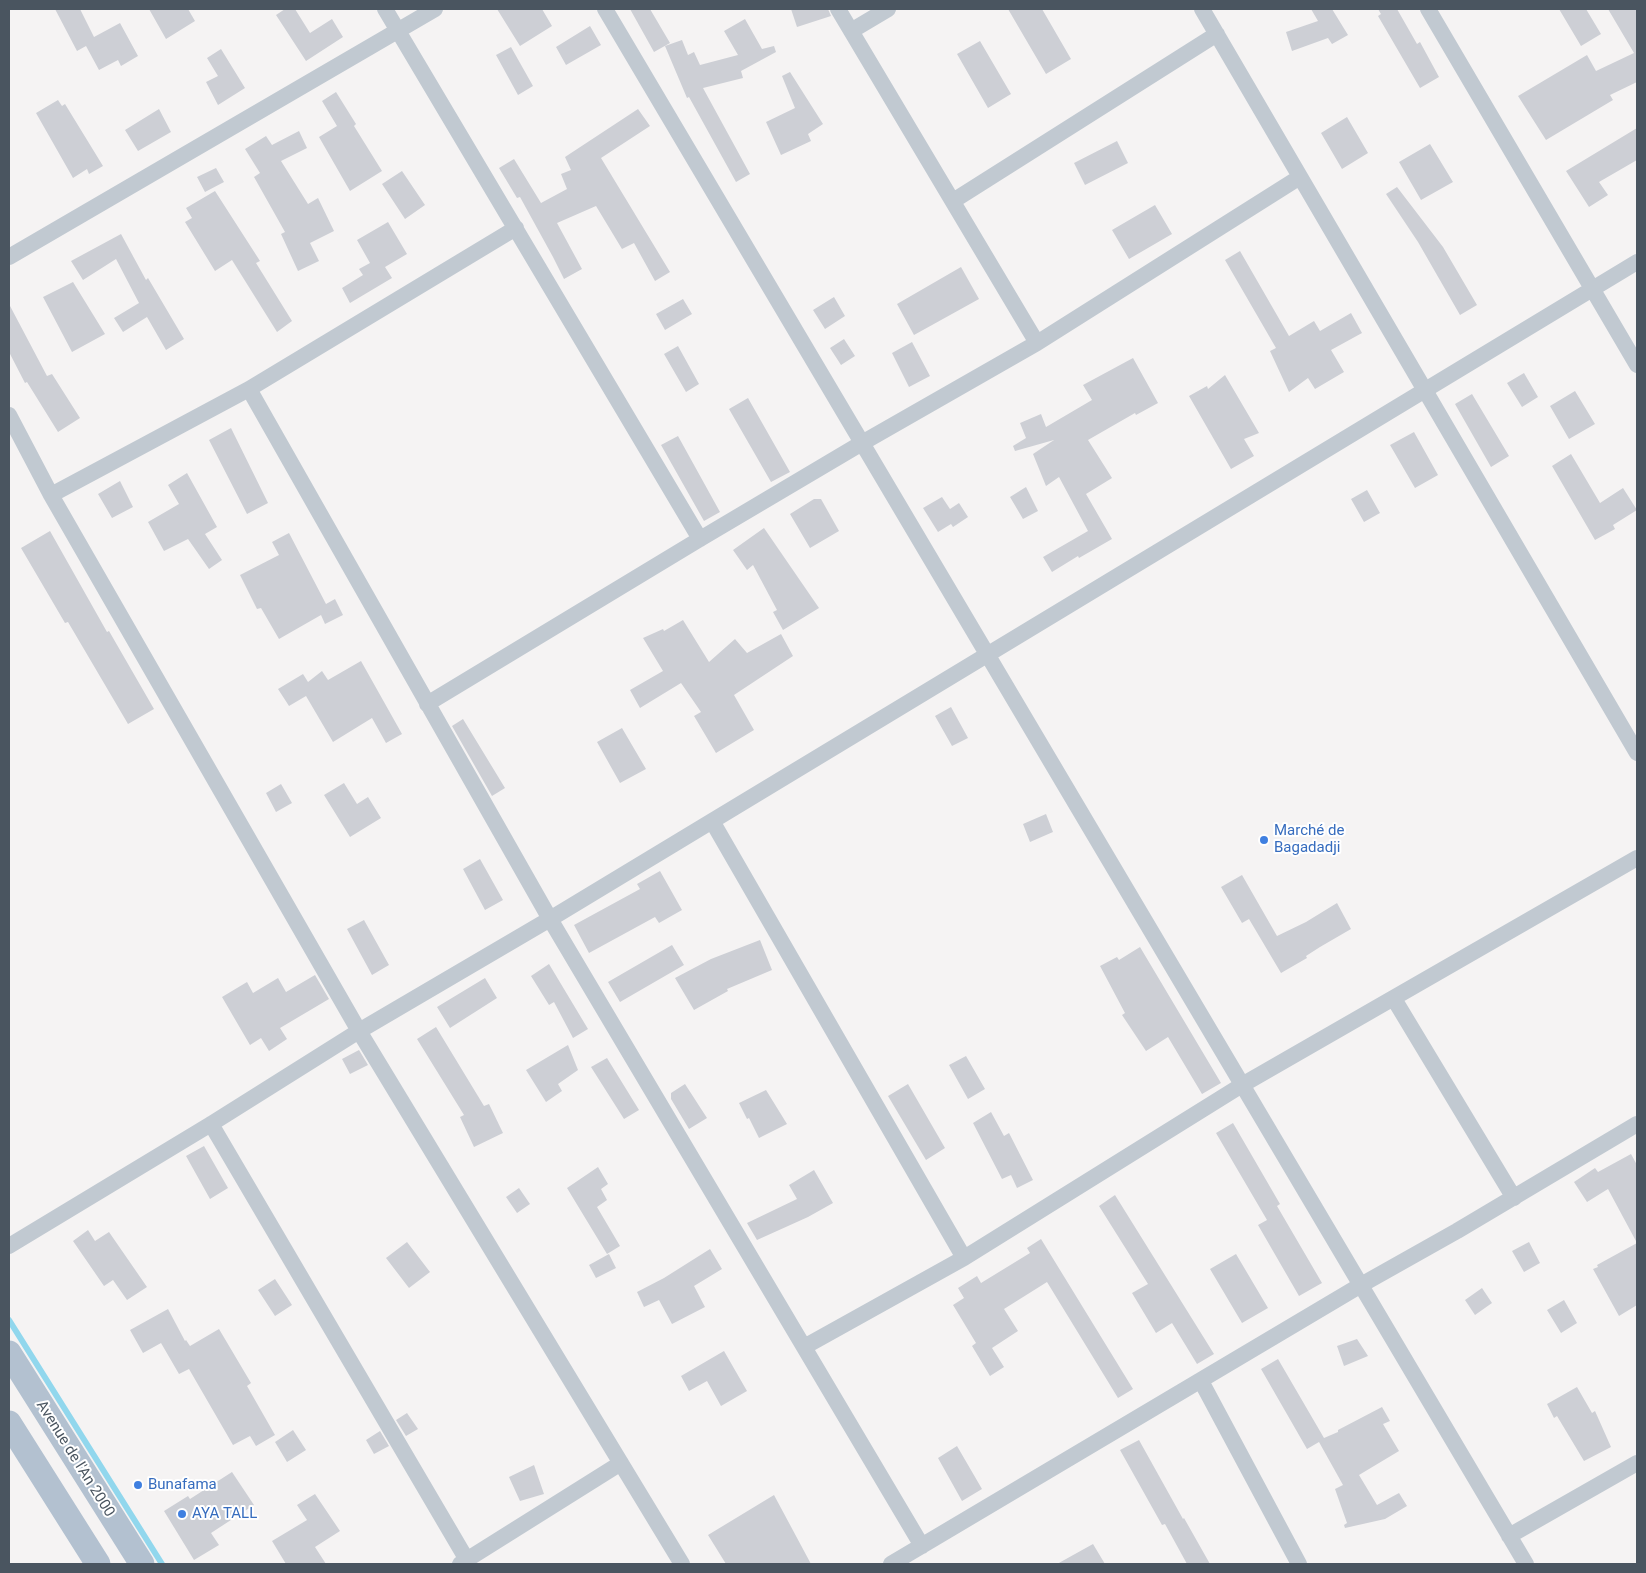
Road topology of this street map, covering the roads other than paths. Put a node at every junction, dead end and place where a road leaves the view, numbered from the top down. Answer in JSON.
{"nodes":[{"id":1,"x":385,"y":9,"type":"edge"},
{"id":2,"x":435,"y":9,"type":"edge"},
{"id":3,"x":604,"y":9,"type":"edge"},
{"id":4,"x":838,"y":9,"type":"edge"},
{"id":5,"x":888,"y":9,"type":"edge"},
{"id":6,"x":1202,"y":9,"type":"edge"},
{"id":7,"x":1428,"y":9,"type":"edge"},
{"id":8,"x":398,"y":30,"type":"junction"},
{"id":9,"x":851,"y":31,"type":"junction"},
{"id":10,"x":1217,"y":34,"type":"junction"},
{"id":11,"x":1300,"y":177,"type":"junction"},
{"id":12,"x":952,"y":201,"type":"junction"},
{"id":13,"x":516,"y":228,"type":"junction"},
{"id":14,"x":9,"y":257,"type":"edge"},
{"id":15,"x":1637,"y":262,"type":"edge"},
{"id":16,"x":1593,"y":289,"type":"junction"},
{"id":17,"x":1037,"y":343,"type":"junction"},
{"id":18,"x":1637,"y":365,"type":"edge"},
{"id":19,"x":249,"y":389,"type":"junction"},
{"id":20,"x":1426,"y":390,"type":"junction"},
{"id":21,"x":9,"y":415,"type":"edge"},
{"id":22,"x":862,"y":443,"type":"junction"},
{"id":23,"x":51,"y":495,"type":"junction"},
{"id":24,"x":700,"y":539,"type":"junction"},
{"id":25,"x":988,"y":654,"type":"junction"},
{"id":26,"x":427,"y":704,"type":"junction"},
{"id":27,"x":1637,"y":753,"type":"edge"},
{"id":28,"x":712,"y":821,"type":"junction"},
{"id":29,"x":1637,"y":858,"type":"edge"},
{"id":30,"x":550,"y":919,"type":"junction"},
{"id":31,"x":1394,"y":999,"type":"junction"},
{"id":32,"x":359,"y":1031,"type":"junction"},
{"id":33,"x":1242,"y":1085,"type":"junction"},
{"id":34,"x":210,"y":1124,"type":"junction"},
{"id":35,"x":1637,"y":1124,"type":"edge"},
{"id":36,"x":1514,"y":1198,"type":"junction"},
{"id":37,"x":9,"y":1246,"type":"edge"},
{"id":38,"x":964,"y":1258,"type":"junction"},
{"id":39,"x":1361,"y":1286,"type":"junction"},
{"id":40,"x":804,"y":1348,"type":"junction"},
{"id":41,"x":9,"y":1353,"type":"edge"},
{"id":42,"x":1200,"y":1381,"type":"junction"},
{"id":43,"x":9,"y":1423,"type":"edge"},
{"id":44,"x":621,"y":1463,"type":"junction"},
{"id":45,"x":1637,"y":1463,"type":"edge"},
{"id":46,"x":1509,"y":1536,"type":"junction"},
{"id":47,"x":922,"y":1546,"type":"junction"},
{"id":48,"x":464,"y":1562,"type":"edge"},
{"id":49,"x":98,"y":1564,"type":"edge"},
{"id":50,"x":142,"y":1564,"type":"edge"},
{"id":51,"x":682,"y":1564,"type":"edge"},
{"id":52,"x":890,"y":1564,"type":"edge"},
{"id":53,"x":1299,"y":1564,"type":"edge"},
{"id":54,"x":1526,"y":1564,"type":"edge"}],
"edges":[{"from":1,"to":8,"type":"street"},
{"from":2,"to":8,"type":"street"},
{"from":3,"to":22,"type":"street"},
{"from":4,"to":9,"type":"street"},
{"from":5,"to":9,"type":"street"},
{"from":6,"to":10,"type":"street"},
{"from":7,"to":16,"type":"street"},
{"from":8,"to":13,"type":"street"},
{"from":8,"to":14,"type":"street"},
{"from":9,"to":12,"type":"street"},
{"from":10,"to":11,"type":"street"},
{"from":10,"to":12,"type":"street"},
{"from":11,"to":17,"type":"street"},
{"from":11,"to":20,"type":"street"},
{"from":12,"to":17,"type":"street"},
{"from":13,"to":19,"type":"street"},
{"from":13,"to":24,"type":"street"},
{"from":15,"to":16,"type":"street"},
{"from":16,"to":18,"type":"street"},
{"from":16,"to":20,"type":"street"},
{"from":17,"to":22,"type":"street"},
{"from":19,"to":23,"type":"street"},
{"from":19,"to":26,"type":"street"},
{"from":20,"to":25,"type":"street"},
{"from":20,"to":27,"type":"street"},
{"from":21,"to":23,"type":"street"},
{"from":22,"to":24,"type":"street"},
{"from":22,"to":25,"type":"street"},
{"from":23,"to":32,"type":"street"},
{"from":24,"to":26,"type":"street"},
{"from":25,"to":28,"type":"street"},
{"from":25,"to":33,"type":"street"},
{"from":26,"to":30,"type":"street"},
{"from":28,"to":30,"type":"street"},
{"from":28,"to":38,"type":"street"},
{"from":29,"to":31,"type":"street"},
{"from":30,"to":32,"type":"street"},
{"from":30,"to":40,"type":"street"},
{"from":31,"to":33,"type":"street"},
{"from":31,"to":36,"type":"street"},
{"from":32,"to":34,"type":"street"},
{"from":32,"to":44,"type":"street"},
{"from":33,"to":38,"type":"street"},
{"from":33,"to":39,"type":"street"},
{"from":34,"to":37,"type":"street"},
{"from":34,"to":48,"type":"street"},
{"from":35,"to":36,"type":"street"},
{"from":36,"to":39,"type":"street"},
{"from":38,"to":40,"type":"street"},
{"from":39,"to":42,"type":"street"},
{"from":39,"to":46,"type":"street"},
{"from":40,"to":47,"type":"street"},
{"from":41,"to":50,"type":"main road","name":"Avenue de l'An 2000"},
{"from":42,"to":47,"type":"street"},
{"from":42,"to":53,"type":"street"},
{"from":43,"to":49,"type":"main road"},
{"from":44,"to":48,"type":"street"},
{"from":44,"to":51,"type":"street"},
{"from":45,"to":46,"type":"street"},
{"from":46,"to":54,"type":"street"},
{"from":47,"to":52,"type":"street"}]}
